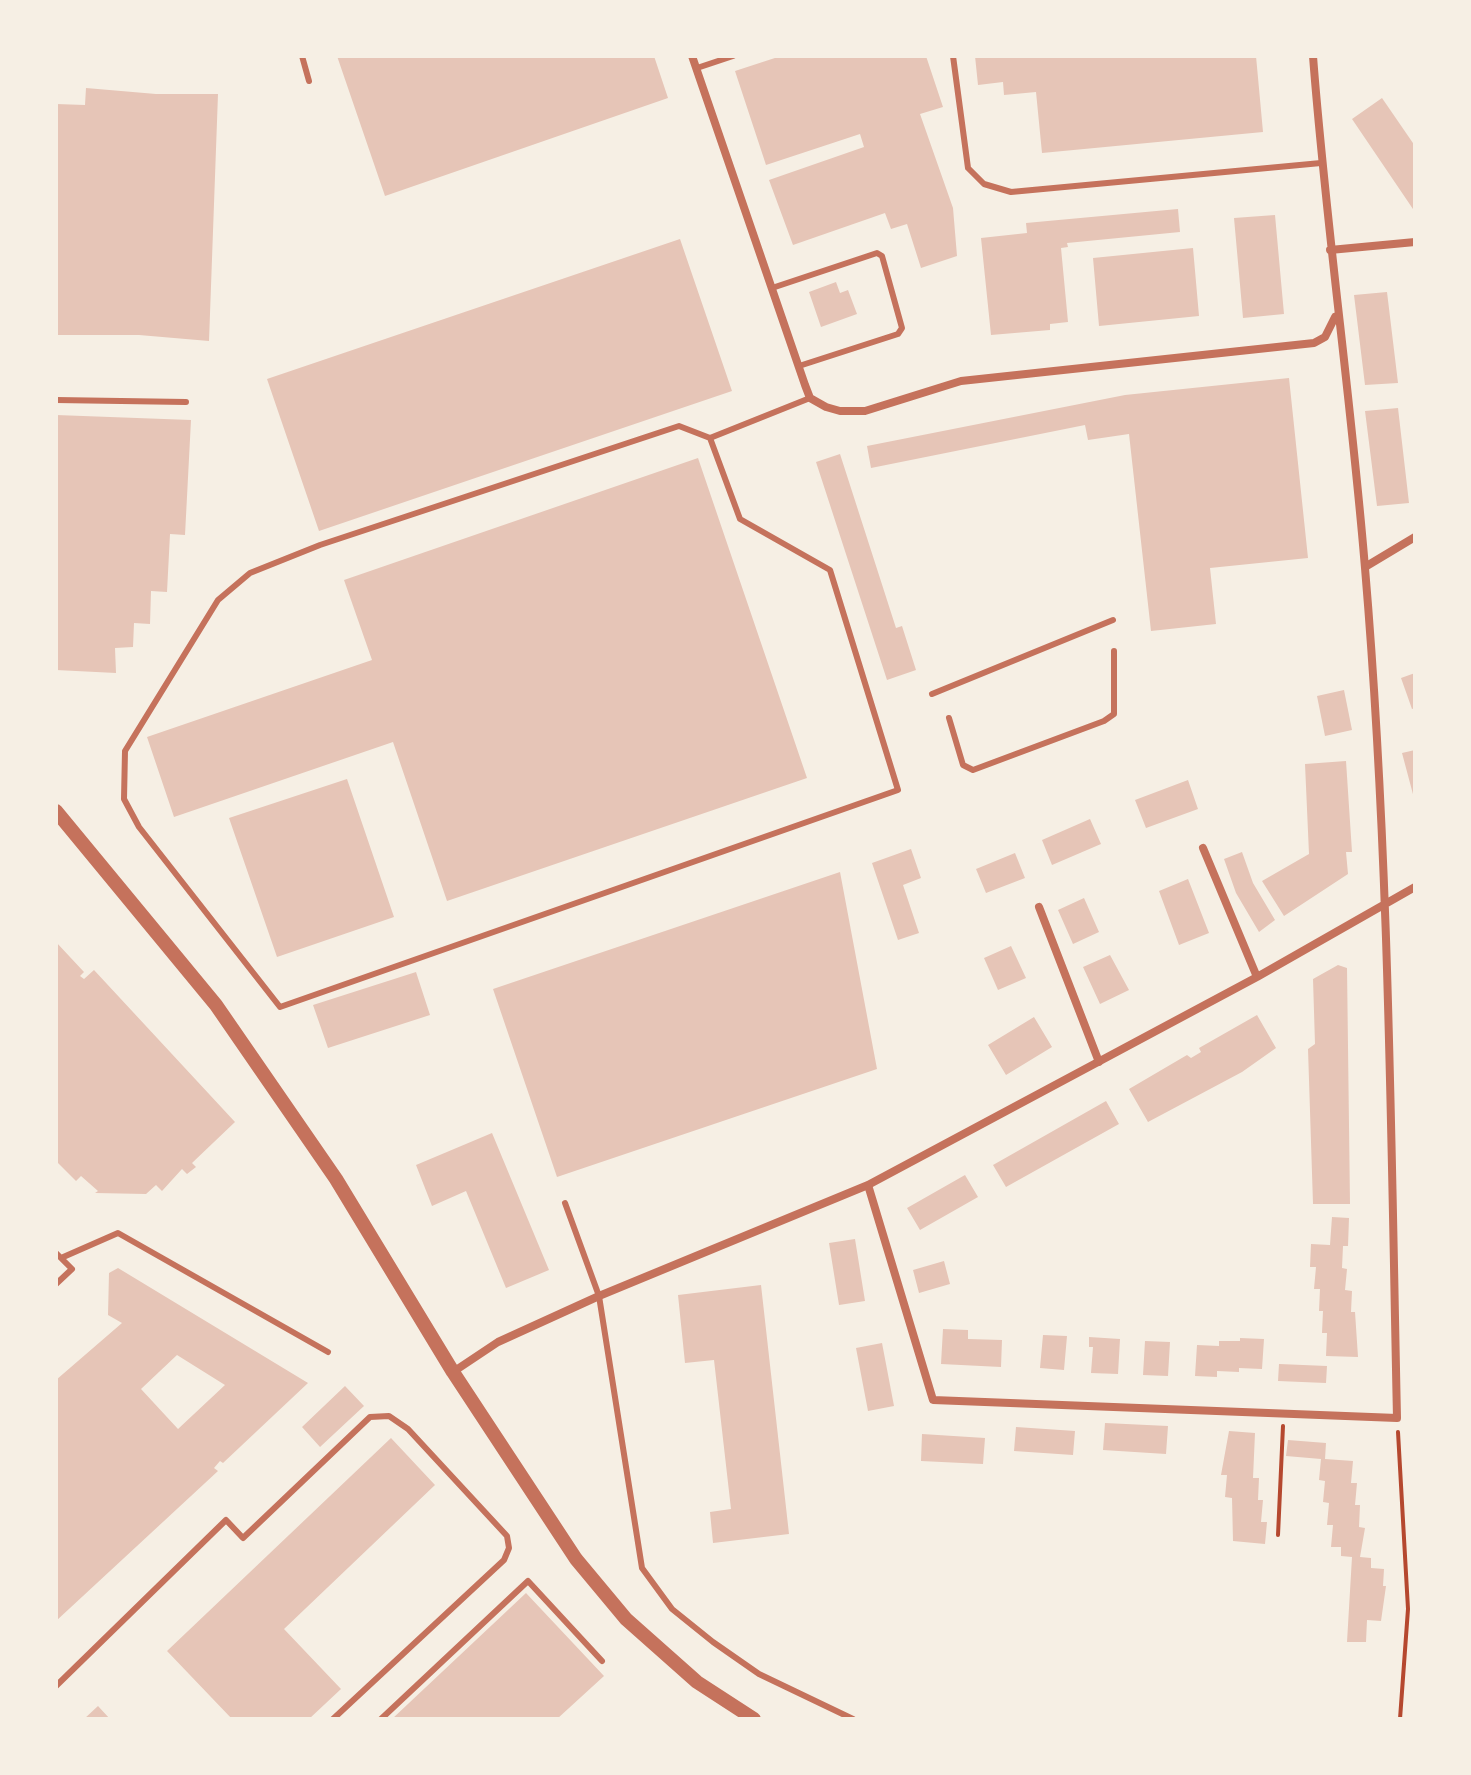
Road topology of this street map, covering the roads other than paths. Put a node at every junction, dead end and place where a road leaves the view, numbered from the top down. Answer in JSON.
{"nodes":[{"id":1,"x":302,"y":56,"type":"edge"},
{"id":2,"x":692,"y":56,"type":"edge"},
{"id":3,"x":733,"y":56,"type":"edge"},
{"id":4,"x":953,"y":56,"type":"edge"},
{"id":5,"x":1313,"y":56,"type":"edge"},
{"id":6,"x":697,"y":68,"type":"junction"},
{"id":7,"x":309,"y":81,"type":"dead end"},
{"id":8,"x":1321,"y":163,"type":"junction"},
{"id":9,"x":1415,"y":242,"type":"edge"},
{"id":10,"x":1330,"y":250,"type":"junction"},
{"id":11,"x":772,"y":288,"type":"junction"},
{"id":12,"x":1336,"y":313,"type":"junction"},
{"id":13,"x":799,"y":366,"type":"junction"},
{"id":14,"x":810,"y":398,"type":"junction"},
{"id":15,"x":56,"y":400,"type":"edge"},
{"id":16,"x":186,"y":402,"type":"dead end"},
{"id":17,"x":710,"y":438,"type":"junction"},
{"id":18,"x":1415,"y":537,"type":"edge"},
{"id":19,"x":1365,"y":567,"type":"junction"},
{"id":20,"x":1113,"y":620,"type":"dead end"},
{"id":21,"x":1114,"y":651,"type":"dead end"},
{"id":22,"x":932,"y":694,"type":"dead end"},
{"id":23,"x":949,"y":718,"type":"dead end"},
{"id":24,"x":58,"y":817,"type":"edge"},
{"id":25,"x":1203,"y":848,"type":"dead end"},
{"id":26,"x":1415,"y":887,"type":"edge"},
{"id":27,"x":1386,"y":904,"type":"junction"},
{"id":28,"x":1039,"y":907,"type":"dead end"},
{"id":29,"x":1257,"y":977,"type":"junction"},
{"id":30,"x":1099,"y":1062,"type":"junction"},
{"id":31,"x":868,"y":1185,"type":"junction"},
{"id":32,"x":565,"y":1203,"type":"dead end"},
{"id":33,"x":58,"y":1256,"type":"edge"},
{"id":34,"x":56,"y":1284,"type":"edge"},
{"id":35,"x":599,"y":1296,"type":"junction"},
{"id":36,"x":328,"y":1352,"type":"dead end"},
{"id":37,"x":453,"y":1372,"type":"junction"},
{"id":38,"x":602,"y":1661,"type":"dead end"},
{"id":39,"x":56,"y":1686,"type":"edge"},
{"id":40,"x":333,"y":1719,"type":"edge"},
{"id":41,"x":381,"y":1719,"type":"edge"},
{"id":42,"x":754,"y":1719,"type":"edge"},
{"id":43,"x":853,"y":1719,"type":"edge"}],
"edges":[{"from":1,"to":7,"type":"lane"},
{"from":2,"to":6,"type":"street"},
{"from":3,"to":6,"type":"lane"},
{"from":4,"to":8,"type":"lane"},
{"from":5,"to":8,"type":"street"},
{"from":6,"to":11,"type":"street"},
{"from":8,"to":10,"type":"street"},
{"from":9,"to":10,"type":"street"},
{"from":10,"to":12,"type":"street"},
{"from":11,"to":13,"type":"street"},
{"from":11,"to":13,"type":"lane"},
{"from":12,"to":14,"type":"street"},
{"from":12,"to":19,"type":"street"},
{"from":13,"to":14,"type":"street"},
{"from":14,"to":17,"type":"lane"},
{"from":15,"to":16,"type":"lane"},
{"from":17,"to":17,"type":"lane"},
{"from":18,"to":19,"type":"street"},
{"from":19,"to":27,"type":"street"},
{"from":20,"to":22,"type":"lane"},
{"from":21,"to":23,"type":"lane"},
{"from":24,"to":37,"type":"street"},
{"from":25,"to":29,"type":"street"},
{"from":26,"to":27,"type":"street"},
{"from":27,"to":29,"type":"street"},
{"from":27,"to":31,"type":"street"},
{"from":28,"to":30,"type":"street"},
{"from":29,"to":30,"type":"street"},
{"from":30,"to":31,"type":"street"},
{"from":31,"to":35,"type":"street"},
{"from":32,"to":35,"type":"lane"},
{"from":33,"to":34,"type":"lane"},
{"from":33,"to":36,"type":"lane"},
{"from":35,"to":37,"type":"street"},
{"from":35,"to":43,"type":"lane"},
{"from":37,"to":42,"type":"street"},
{"from":38,"to":41,"type":"lane"},
{"from":39,"to":40,"type":"lane"}]}
